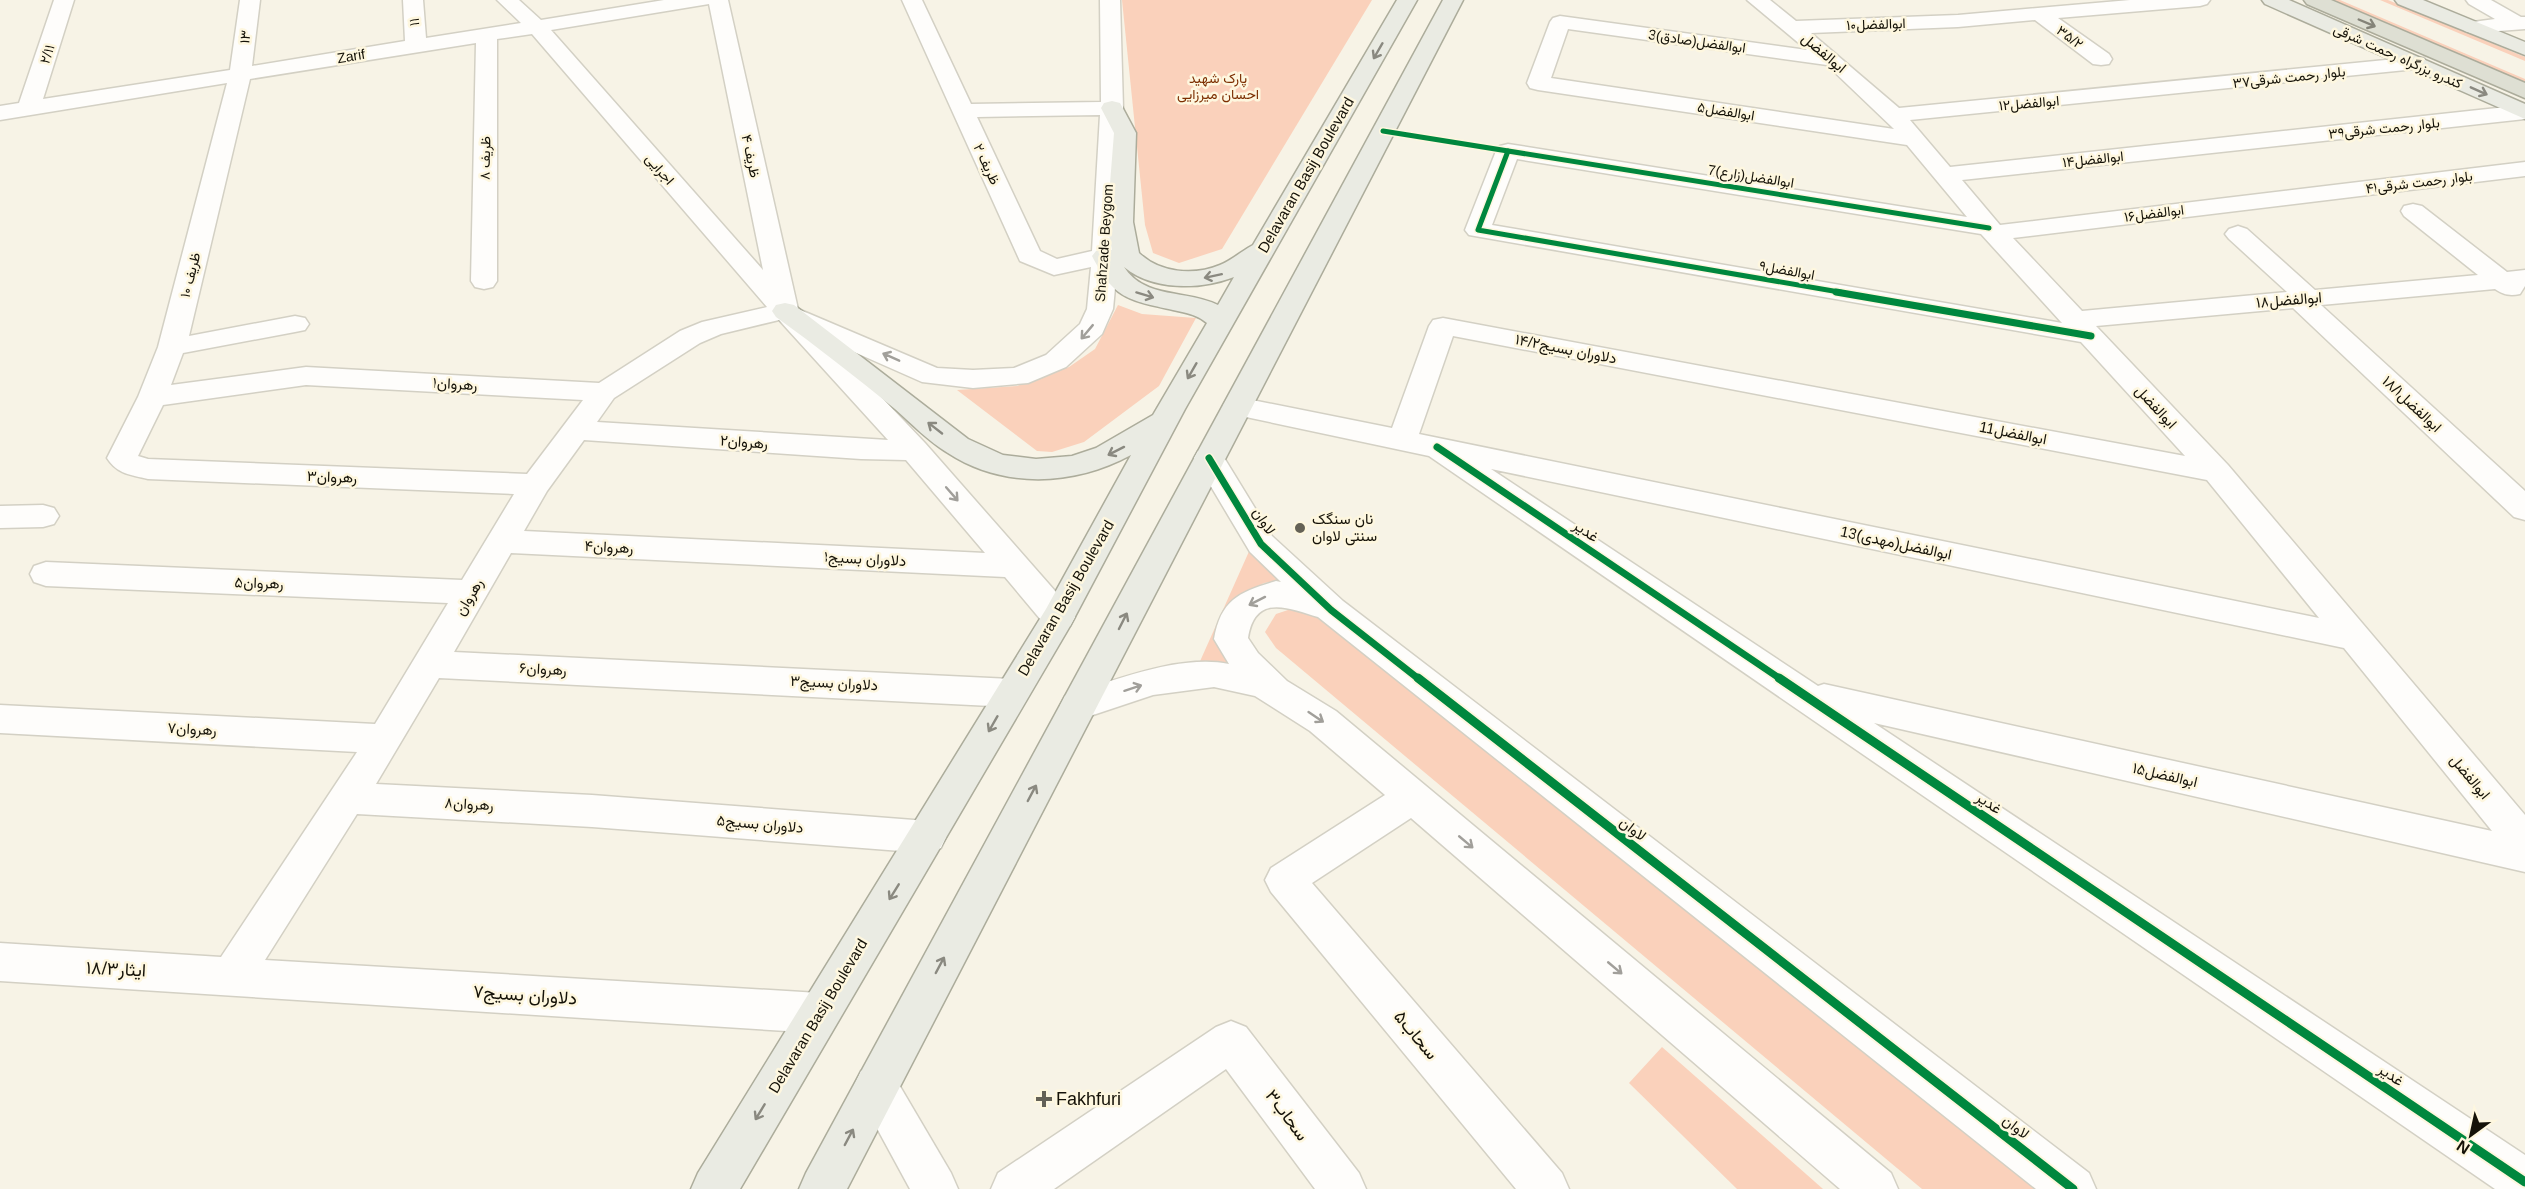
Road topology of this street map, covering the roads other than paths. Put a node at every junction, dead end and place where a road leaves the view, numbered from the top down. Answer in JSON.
{"nodes":[{"id":1,"x":64,"y":0,"type":"edge"},
{"id":2,"x":250,"y":0,"type":"edge"},
{"id":3,"x":413,"y":0,"type":"edge"},
{"id":4,"x":507,"y":0,"type":"edge"},
{"id":5,"x":702,"y":0,"type":"edge"},
{"id":6,"x":718,"y":0,"type":"edge"},
{"id":7,"x":912,"y":0,"type":"edge"},
{"id":8,"x":1110,"y":0,"type":"edge"},
{"id":9,"x":1407,"y":0,"type":"edge"},
{"id":10,"x":1453,"y":0,"type":"edge"},
{"id":11,"x":1757,"y":0,"type":"edge"},
{"id":12,"x":1938,"y":0,"type":"edge"},
{"id":13,"x":2200,"y":0,"type":"edge"},
{"id":14,"x":2272,"y":0,"type":"edge"},
{"id":15,"x":2314,"y":0,"type":"edge"},
{"id":16,"x":2364,"y":0,"type":"edge"},
{"id":17,"x":2404,"y":0,"type":"edge"},
{"id":18,"x":2476,"y":0,"type":"edge"},
{"id":19,"x":596,"y":9,"type":"edge"},
{"id":20,"x":2038,"y":14,"type":"junction"},
{"id":21,"x":1958,"y":21,"type":"junction"},
{"id":22,"x":2521,"y":23,"type":"edge"},
{"id":23,"x":536,"y":26,"type":"junction"},
{"id":24,"x":1793,"y":27,"type":"junction"},
{"id":25,"x":2472,"y":27,"type":"junction"},
{"id":26,"x":487,"y":34,"type":"junction"},
{"id":27,"x":416,"y":45,"type":"junction"},
{"id":28,"x":2525,"y":49,"type":"edge"},
{"id":29,"x":2101,"y":59,"type":"dead end"},
{"id":30,"x":1833,"y":60,"type":"junction"},
{"id":31,"x":2416,"y":63,"type":"junction"},
{"id":32,"x":2525,"y":68,"type":"edge"},
{"id":33,"x":240,"y":74,"type":"junction"},
{"id":34,"x":1538,"y":83,"type":"joint"},
{"id":35,"x":2163,"y":90,"type":"joint"},
{"id":36,"x":2525,"y":91,"type":"edge"},
{"id":37,"x":29,"y":108,"type":"junction"},
{"id":38,"x":1112,"y":108,"type":"junction"},
{"id":39,"x":963,"y":111,"type":"junction"},
{"id":40,"x":2525,"y":112,"type":"edge"},
{"id":41,"x":0,"y":113,"type":"edge"},
{"id":42,"x":1894,"y":115,"type":"junction"},
{"id":43,"x":1913,"y":139,"type":"junction"},
{"id":44,"x":2243,"y":143,"type":"joint"},
{"id":45,"x":1508,"y":151,"type":"joint"},
{"id":46,"x":2525,"y":169,"type":"edge"},
{"id":47,"x":1943,"y":175,"type":"junction"},
{"id":48,"x":2314,"y":194,"type":"joint"},
{"id":49,"x":2413,"y":211,"type":"dead end"},
{"id":50,"x":1991,"y":230,"type":"junction"},
{"id":51,"x":2238,"y":234,"type":"dead end"},
{"id":52,"x":1263,"y":248,"type":"junction"},
{"id":53,"x":1105,"y":256,"type":"junction"},
{"id":54,"x":2514,"y":279,"type":"edge"},
{"id":55,"x":484,"y":281,"type":"dead end"},
{"id":56,"x":2525,"y":298,"type":"edge"},
{"id":57,"x":2304,"y":299,"type":"junction"},
{"id":58,"x":785,"y":311,"type":"junction"},
{"id":59,"x":1222,"y":321,"type":"junction"},
{"id":60,"x":295,"y":324,"type":"dead end"},
{"id":61,"x":2083,"y":328,"type":"junction"},
{"id":62,"x":172,"y":347,"type":"junction"},
{"id":63,"x":604,"y":392,"type":"junction"},
{"id":64,"x":1808,"y":395,"type":"joint"},
{"id":65,"x":152,"y":398,"type":"junction"},
{"id":66,"x":1237,"y":406,"type":"junction"},
{"id":67,"x":1165,"y":419,"type":"junction"},
{"id":68,"x":574,"y":430,"type":"junction"},
{"id":69,"x":1419,"y":444,"type":"junction"},
{"id":70,"x":914,"y":450,"type":"junction"},
{"id":71,"x":1209,"y":458,"type":"junction"},
{"id":72,"x":130,"y":465,"type":"joint"},
{"id":73,"x":2217,"y":472,"type":"junction"},
{"id":74,"x":535,"y":485,"type":"junction"},
{"id":75,"x":2525,"y":509,"type":"edge"},
{"id":76,"x":43,"y":516,"type":"dead end"},
{"id":77,"x":0,"y":517,"type":"edge"},
{"id":78,"x":503,"y":541,"type":"junction"},
{"id":79,"x":715,"y":553,"type":"joint"},
{"id":80,"x":1015,"y":566,"type":"junction"},
{"id":81,"x":46,"y":574,"type":"dead end"},
{"id":82,"x":472,"y":592,"type":"junction"},
{"id":83,"x":1331,"y":610,"type":"junction"},
{"id":84,"x":1058,"y":617,"type":"junction"},
{"id":85,"x":2355,"y":638,"type":"junction"},
{"id":86,"x":430,"y":664,"type":"junction"},
{"id":87,"x":656,"y":674,"type":"joint"},
{"id":88,"x":1276,"y":691,"type":"junction"},
{"id":89,"x":1011,"y":693,"type":"junction"},
{"id":90,"x":1804,"y":694,"type":"junction"},
{"id":91,"x":1078,"y":706,"type":"junction"},
{"id":92,"x":0,"y":719,"type":"edge"},
{"id":93,"x":385,"y":739,"type":"junction"},
{"id":94,"x":1413,"y":797,"type":"junction"},
{"id":95,"x":345,"y":798,"type":"junction"},
{"id":96,"x":592,"y":811,"type":"joint"},
{"id":97,"x":2513,"y":812,"type":"edge"},
{"id":98,"x":927,"y":837,"type":"junction"},
{"id":99,"x":2525,"y":843,"type":"edge"},
{"id":100,"x":2525,"y":855,"type":"edge"},
{"id":101,"x":0,"y":962,"type":"edge"},
{"id":102,"x":232,"y":976,"type":"junction"},
{"id":103,"x":819,"y":1013,"type":"junction"},
{"id":104,"x":876,"y":1086,"type":"junction"},
{"id":105,"x":2525,"y":1182,"type":"edge"},
{"id":106,"x":714,"y":1189,"type":"edge"},
{"id":107,"x":822,"y":1189,"type":"edge"},
{"id":108,"x":935,"y":1189,"type":"edge"},
{"id":109,"x":1014,"y":1189,"type":"edge"},
{"id":110,"x":1343,"y":1189,"type":"edge"},
{"id":111,"x":1546,"y":1189,"type":"edge"},
{"id":112,"x":1875,"y":1189,"type":"edge"},
{"id":113,"x":2073,"y":1189,"type":"edge"}],
"edges":[{"from":1,"to":37,"type":"street","name":"۲/۱۱"},
{"from":2,"to":33,"type":"street","name":"۱۳"},
{"from":3,"to":27,"type":"street","name":"۱۱"},
{"from":4,"to":23,"type":"street","name":"اجرایی"},
{"from":5,"to":19,"type":"street","name":"Zarif"},
{"from":6,"to":58,"type":"street","name":"ظریف ۴"},
{"from":7,"to":39,"type":"street","name":"ظریف ۲"},
{"from":8,"to":38,"type":"street","name":"Shahzade Beygom"},
{"from":9,"to":52,"type":"main road","name":"Delavaran Basij Boulevard","one_way":true},
{"from":10,"to":66,"type":"main road"},
{"from":11,"to":24,"type":"street","name":"ابوالفضل"},
{"from":12,"to":21,"type":"street"},
{"from":13,"to":20,"type":"street","name":"ابوالفضل۱۰"},
{"from":14,"to":31,"type":"main road","name":"کندرو بزرگراه رحمت شرقی"},
{"from":15,"to":36,"type":"highway","one_way":true},
{"from":16,"to":32,"type":"highway"},
{"from":17,"to":25,"type":"main road"},
{"from":18,"to":22,"type":"street"},
{"from":19,"to":23,"type":"street","name":"Zarif"},
{"from":20,"to":21,"type":"street","name":"ابوالفضل۱۰"},
{"from":20,"to":29,"type":"street","name":"۳۵/۲"},
{"from":21,"to":24,"type":"street","name":"ابوالفضل۱۰"},
{"from":22,"to":25,"type":"street"},
{"from":23,"to":26,"type":"street","name":"Zarif"},
{"from":23,"to":58,"type":"street","name":"اجرایی"},
{"from":24,"to":30,"type":"street","name":"ابوالفضل"},
{"from":25,"to":28,"type":"main road"},
{"from":26,"to":27,"type":"street","name":"Zarif"},
{"from":26,"to":55,"type":"street","name":"ظریف ۸"},
{"from":27,"to":33,"type":"street","name":"Zarif"},
{"from":30,"to":34,"type":"street","name":"3ابوالفضل(صادق)"},
{"from":30,"to":42,"type":"street","name":"ابوالفضل"},
{"from":31,"to":35,"type":"street","name":"بلوار رحمت شرقی۳۷"},
{"from":31,"to":40,"type":"main road","name":"کندرو بزرگراه رحمت شرقی","one_way":true},
{"from":33,"to":37,"type":"street","name":"Zarif"},
{"from":33,"to":62,"type":"street","name":"ظریف ۱۰"},
{"from":34,"to":43,"type":"street","name":"ابوالفضل۵"},
{"from":35,"to":42,"type":"street","name":"ابوالفضل۱۲"},
{"from":37,"to":41,"type":"street","name":"Zarif"},
{"from":38,"to":39,"type":"street"},
{"from":52,"to":38,"type":"main road","one_way":true},
{"from":38,"to":53,"type":"street","name":"Shahzade Beygom"},
{"from":39,"to":53,"type":"street","name":"ظریف ۲"},
{"from":40,"to":44,"type":"street","name":"بلوار رحمت شرقی۳۹"},
{"from":42,"to":43,"type":"street","name":"ابوالفضل"},
{"from":43,"to":47,"type":"street","name":"ابوالفضل"},
{"from":44,"to":47,"type":"street","name":"ابوالفضل۱۴"},
{"from":45,"to":50,"type":"street","name":"7ابوالفضل(زارع)"},
{"from":45,"to":61,"type":"street","name":"ابوالفضل۹"},
{"from":46,"to":48,"type":"street","name":"بلوار رحمت شرقی۴۱"},
{"from":47,"to":50,"type":"street","name":"ابوالفضل"},
{"from":48,"to":50,"type":"street","name":"ابوالفضل۱۶"},
{"from":49,"to":54,"type":"street"},
{"from":50,"to":61,"type":"street","name":"ابوالفضل"},
{"from":51,"to":57,"type":"street","name":"ابوالفضل۱۸/۱"},
{"from":52,"to":59,"type":"main road","name":"Delavaran Basij Boulevard"},
{"from":53,"to":58,"type":"street","name":"Shahzade Beygom","one_way":true},
{"from":53,"to":59,"type":"main road","one_way":true},
{"from":54,"to":56,"type":"street"},
{"from":54,"to":57,"type":"street","name":"ابوالفضل۱۸"},
{"from":57,"to":61,"type":"street","name":"ابوالفضل۱۸"},
{"from":57,"to":75,"type":"street","name":"ابوالفضل۱۸/۱"},
{"from":58,"to":63,"type":"street","name":"رهروان"},
{"from":67,"to":58,"type":"main road","one_way":true},
{"from":58,"to":70,"type":"street","name":"اجرایی"},
{"from":59,"to":67,"type":"main road","name":"Delavaran Basij Boulevard","one_way":true},
{"from":60,"to":62,"type":"street"},
{"from":61,"to":73,"type":"street","name":"ابوالفضل"},
{"from":62,"to":65,"type":"street","name":"ظریف ۱۰"},
{"from":63,"to":65,"type":"street","name":"رهروان۱"},
{"from":63,"to":68,"type":"street","name":"رهروان"},
{"from":64,"to":69,"type":"street","name":"۱۴/۲دلاوران بسیج"},
{"from":64,"to":73,"type":"street","name":"11ابوالفضل"},
{"from":65,"to":72,"type":"street","name":"ظریف ۱۰"},
{"from":66,"to":69,"type":"street","name":"غدیر"},
{"from":66,"to":71,"type":"main road"},
{"from":67,"to":84,"type":"main road","name":"Delavaran Basij Boulevard"},
{"from":68,"to":70,"type":"street","name":"رهروان۲"},
{"from":68,"to":74,"type":"street","name":"رهروان"},
{"from":69,"to":85,"type":"street","name":"13ابوالفضل(مهدی)"},
{"from":69,"to":90,"type":"street","name":"غدیر"},
{"from":70,"to":80,"type":"street","name":"اجرایی","one_way":true},
{"from":71,"to":83,"type":"street","name":"لاوان"},
{"from":91,"to":71,"type":"main road","one_way":true},
{"from":72,"to":74,"type":"street","name":"رهروان۳"},
{"from":73,"to":85,"type":"street","name":"ابوالفضل"},
{"from":74,"to":78,"type":"street","name":"رهروان"},
{"from":76,"to":77,"type":"street"},
{"from":78,"to":79,"type":"street","name":"رهروان۴"},
{"from":78,"to":82,"type":"street","name":"رهروان"},
{"from":79,"to":80,"type":"street","name":"دلاوران بسیج۱"},
{"from":80,"to":84,"type":"street","name":"اجرایی"},
{"from":81,"to":82,"type":"street","name":"رهروان۵"},
{"from":82,"to":86,"type":"street","name":"رهروان"},
{"from":83,"to":88,"type":"street","one_way":true},
{"from":83,"to":113,"type":"street","name":"لاوان"},
{"from":84,"to":89,"type":"main road","name":"Delavaran Basij Boulevard"},
{"from":85,"to":97,"type":"street","name":"ابوالفضل"},
{"from":86,"to":87,"type":"street","name":"رهروان۶"},
{"from":86,"to":93,"type":"street","name":"رهروان"},
{"from":87,"to":89,"type":"street","name":"دلاوران بسیج۳"},
{"from":91,"to":88,"type":"street","one_way":true},
{"from":88,"to":94,"type":"street","one_way":true},
{"from":89,"to":98,"type":"main road","name":"Delavaran Basij Boulevard","one_way":true},
{"from":90,"to":100,"type":"street","name":"ابوالفضل۱۵"},
{"from":90,"to":105,"type":"street","name":"غدیر"},
{"from":104,"to":91,"type":"main road","one_way":true},
{"from":92,"to":93,"type":"street","name":"رهروان۷"},
{"from":93,"to":95,"type":"street","name":"رهروان"},
{"from":94,"to":111,"type":"street","name":"۵سحاب"},
{"from":94,"to":112,"type":"street","one_way":true},
{"from":95,"to":96,"type":"street","name":"رهروان۸"},
{"from":95,"to":102,"type":"street","name":"رهروان"},
{"from":96,"to":98,"type":"street","name":"دلاوران بسیج۵"},
{"from":97,"to":99,"type":"street","name":"ابوالفضل"},
{"from":98,"to":103,"type":"main road","name":"Delavaran Basij Boulevard","one_way":true},
{"from":101,"to":102,"type":"street","name":"ایثار۱۸/۳"},
{"from":102,"to":103,"type":"street","name":"دلاوران بسیج۷"},
{"from":103,"to":106,"type":"main road","name":"Delavaran Basij Boulevard","one_way":true},
{"from":107,"to":104,"type":"main road","one_way":true},
{"from":104,"to":108,"type":"street"},
{"from":109,"to":110,"type":"street","name":"۳سحاب"}]}
